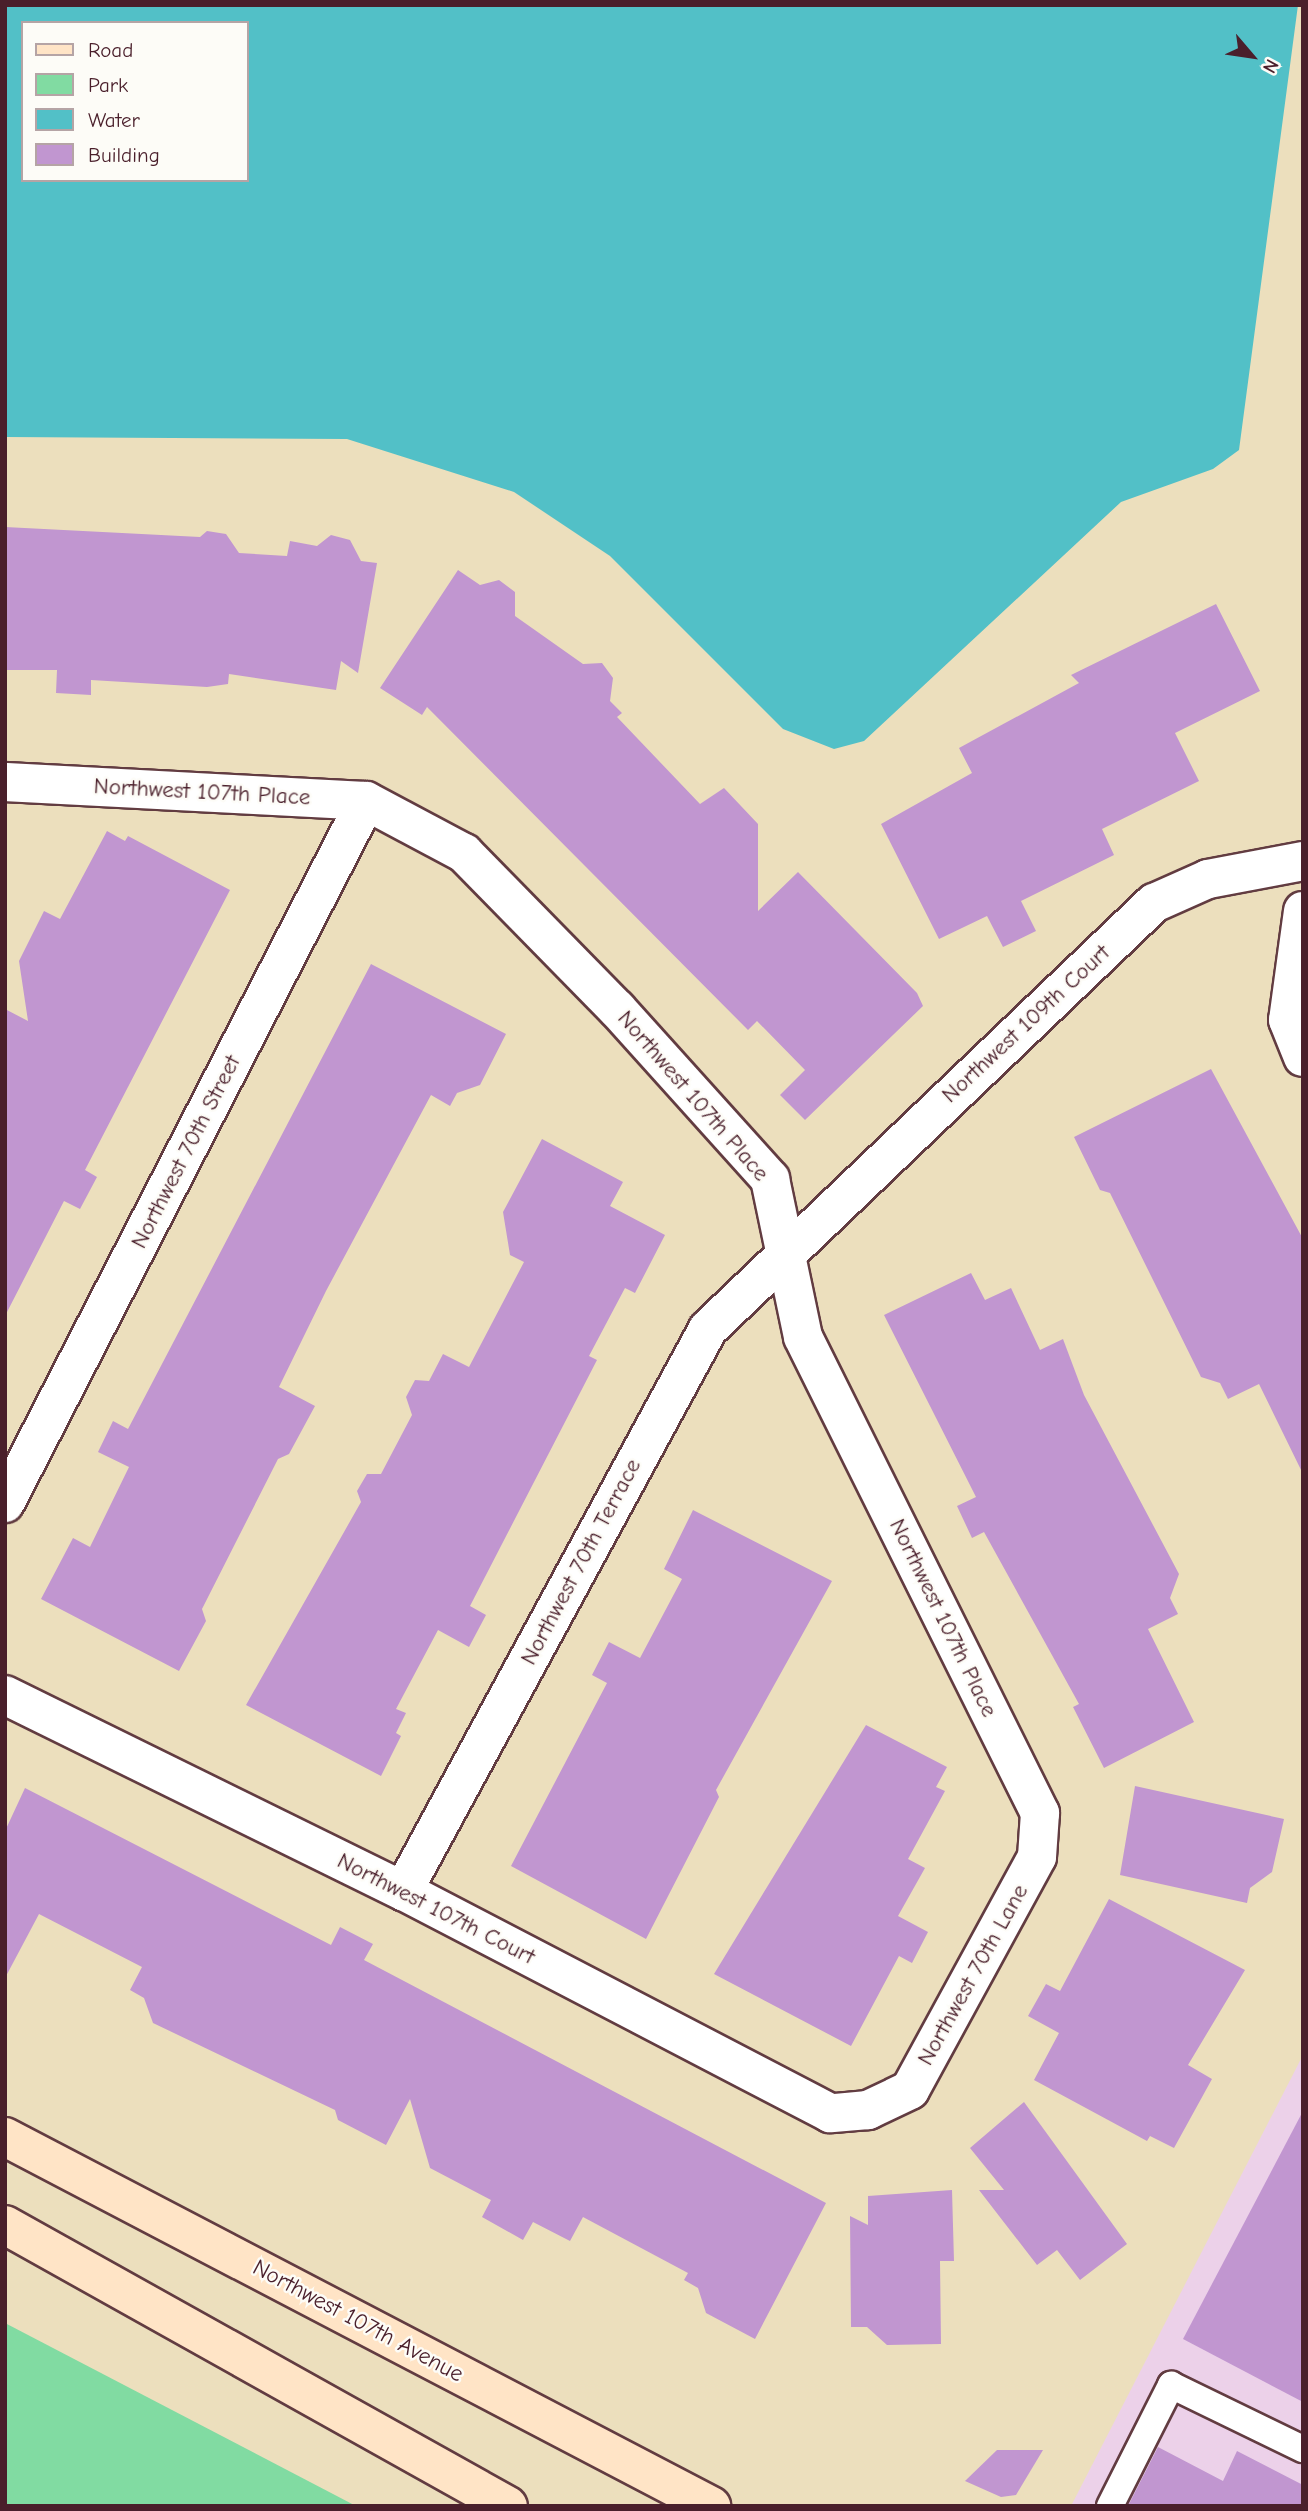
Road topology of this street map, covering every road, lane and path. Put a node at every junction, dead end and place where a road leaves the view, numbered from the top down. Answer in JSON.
{"nodes":[{"id":1,"x":5,"y":782,"type":"edge"},
{"id":2,"x":366,"y":800,"type":"junction"},
{"id":3,"x":1303,"y":860,"type":"edge"},
{"id":4,"x":1303,"y":911,"type":"edge"},
{"id":5,"x":1303,"y":1057,"type":"edge"},
{"id":6,"x":785,"y":1253,"type":"junction"},
{"id":7,"x":5,"y":1503,"type":"edge"},
{"id":8,"x":5,"y":1695,"type":"edge"},
{"id":9,"x":1040,"y":1813,"type":"joint"},
{"id":10,"x":403,"y":1891,"type":"junction"},
{"id":11,"x":868,"y":2110,"type":"joint"},
{"id":12,"x":5,"y":2137,"type":"edge"},
{"id":13,"x":5,"y":2225,"type":"edge"},
{"id":14,"x":1303,"y":2449,"type":"edge"},
{"id":15,"x":508,"y":2506,"type":"edge"},
{"id":16,"x":711,"y":2506,"type":"edge"},
{"id":17,"x":1110,"y":2506,"type":"edge"}],
"edges":[{"from":1,"to":2,"type":"street","name":"Northwest 107th Place"},
{"from":2,"to":6,"type":"street","name":"Northwest 107th Place"},
{"from":2,"to":7,"type":"street","name":"Northwest 70th Street"},
{"from":3,"to":6,"type":"street","name":"Northwest 109th Court"},
{"from":4,"to":5,"type":"street"},
{"from":6,"to":9,"type":"street","name":"Northwest 107th Place"},
{"from":6,"to":10,"type":"street","name":"Northwest 70th Terrace"},
{"from":8,"to":10,"type":"street","name":"Northwest 107th Court"},
{"from":9,"to":11,"type":"street","name":"Northwest 70th Lane"},
{"from":10,"to":11,"type":"street","name":"Northwest 107th Court"},
{"from":12,"to":16,"type":"main road","name":"Northwest 107th Avenue"},
{"from":13,"to":15,"type":"main road"},
{"from":14,"to":17,"type":"lane"}]}
